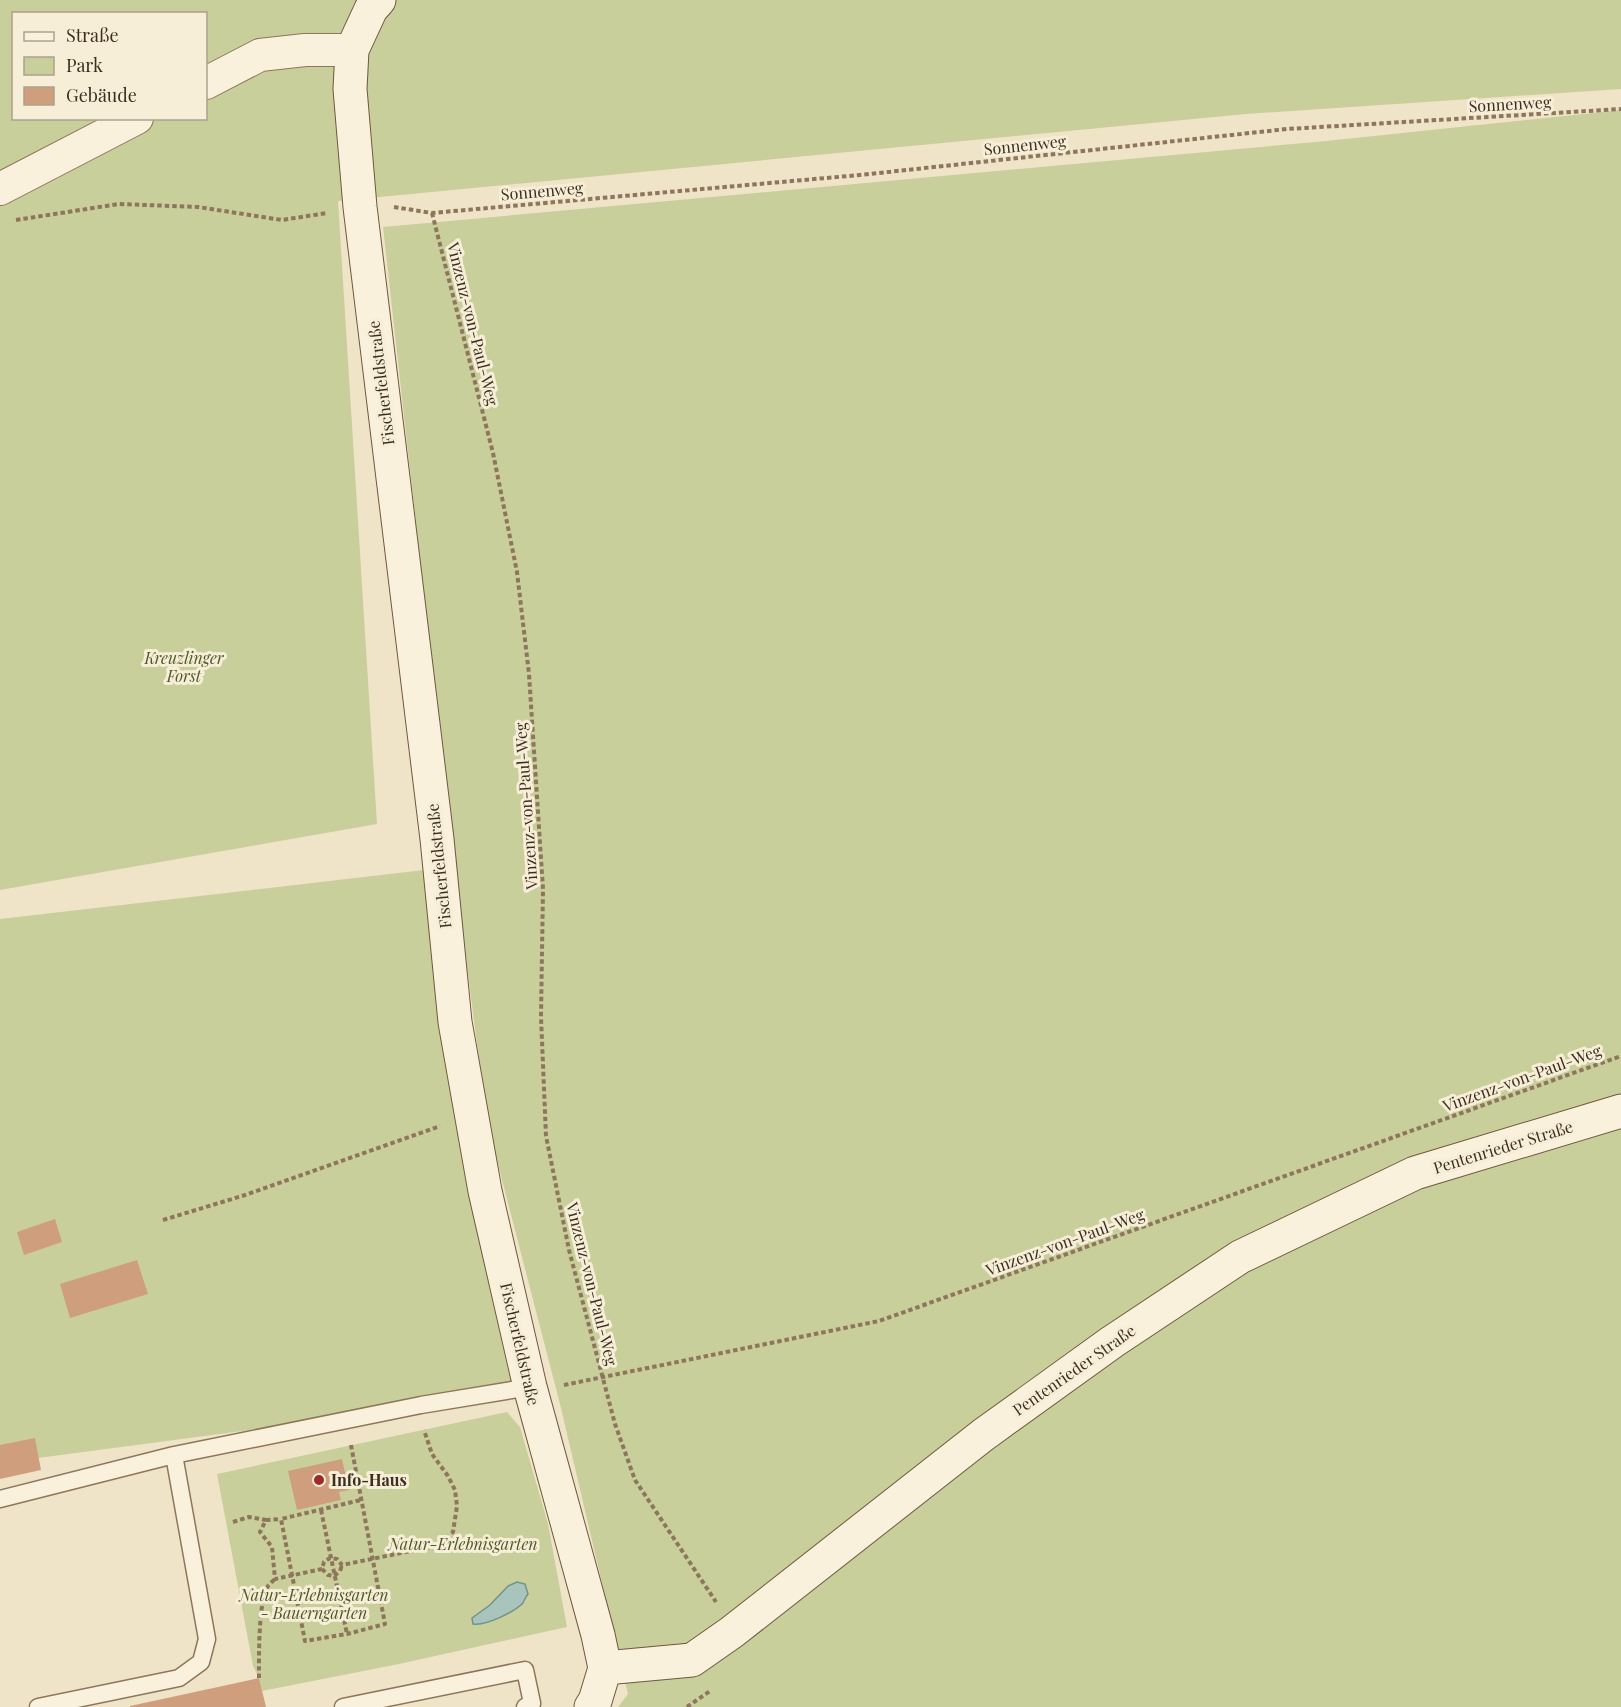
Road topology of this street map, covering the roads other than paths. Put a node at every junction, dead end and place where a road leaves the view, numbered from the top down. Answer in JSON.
{"nodes":[{"id":1,"x":379,"y":0,"type":"edge"},
{"id":2,"x":352,"y":50,"type":"junction"},
{"id":3,"x":207,"y":82,"type":"edge"},
{"id":4,"x":134,"y":120,"type":"edge"},
{"id":5,"x":0,"y":189,"type":"edge"},
{"id":6,"x":1621,"y":1111,"type":"edge"},
{"id":7,"x":530,"y":1387,"type":"junction"},
{"id":8,"x":174,"y":1455,"type":"junction"},
{"id":9,"x":0,"y":1498,"type":"edge"},
{"id":10,"x":605,"y":1668,"type":"junction"},
{"id":11,"x":38,"y":1707,"type":"edge"},
{"id":12,"x":343,"y":1707,"type":"edge"},
{"id":13,"x":525,"y":1707,"type":"edge"},
{"id":14,"x":591,"y":1707,"type":"edge"}],
"edges":[{"from":1,"to":2,"type":"street"},
{"from":2,"to":3,"type":"street"},
{"from":2,"to":7,"type":"street","name":"Fischerfeldstraße"},
{"from":4,"to":5,"type":"street"},
{"from":6,"to":10,"type":"street","name":"Pentenrieder Straße"},
{"from":7,"to":8,"type":"lane"},
{"from":7,"to":10,"type":"street","name":"Fischerfeldstraße"},
{"from":8,"to":9,"type":"lane"},
{"from":8,"to":11,"type":"lane"},
{"from":10,"to":14,"type":"street"},
{"from":12,"to":13,"type":"lane"}]}
